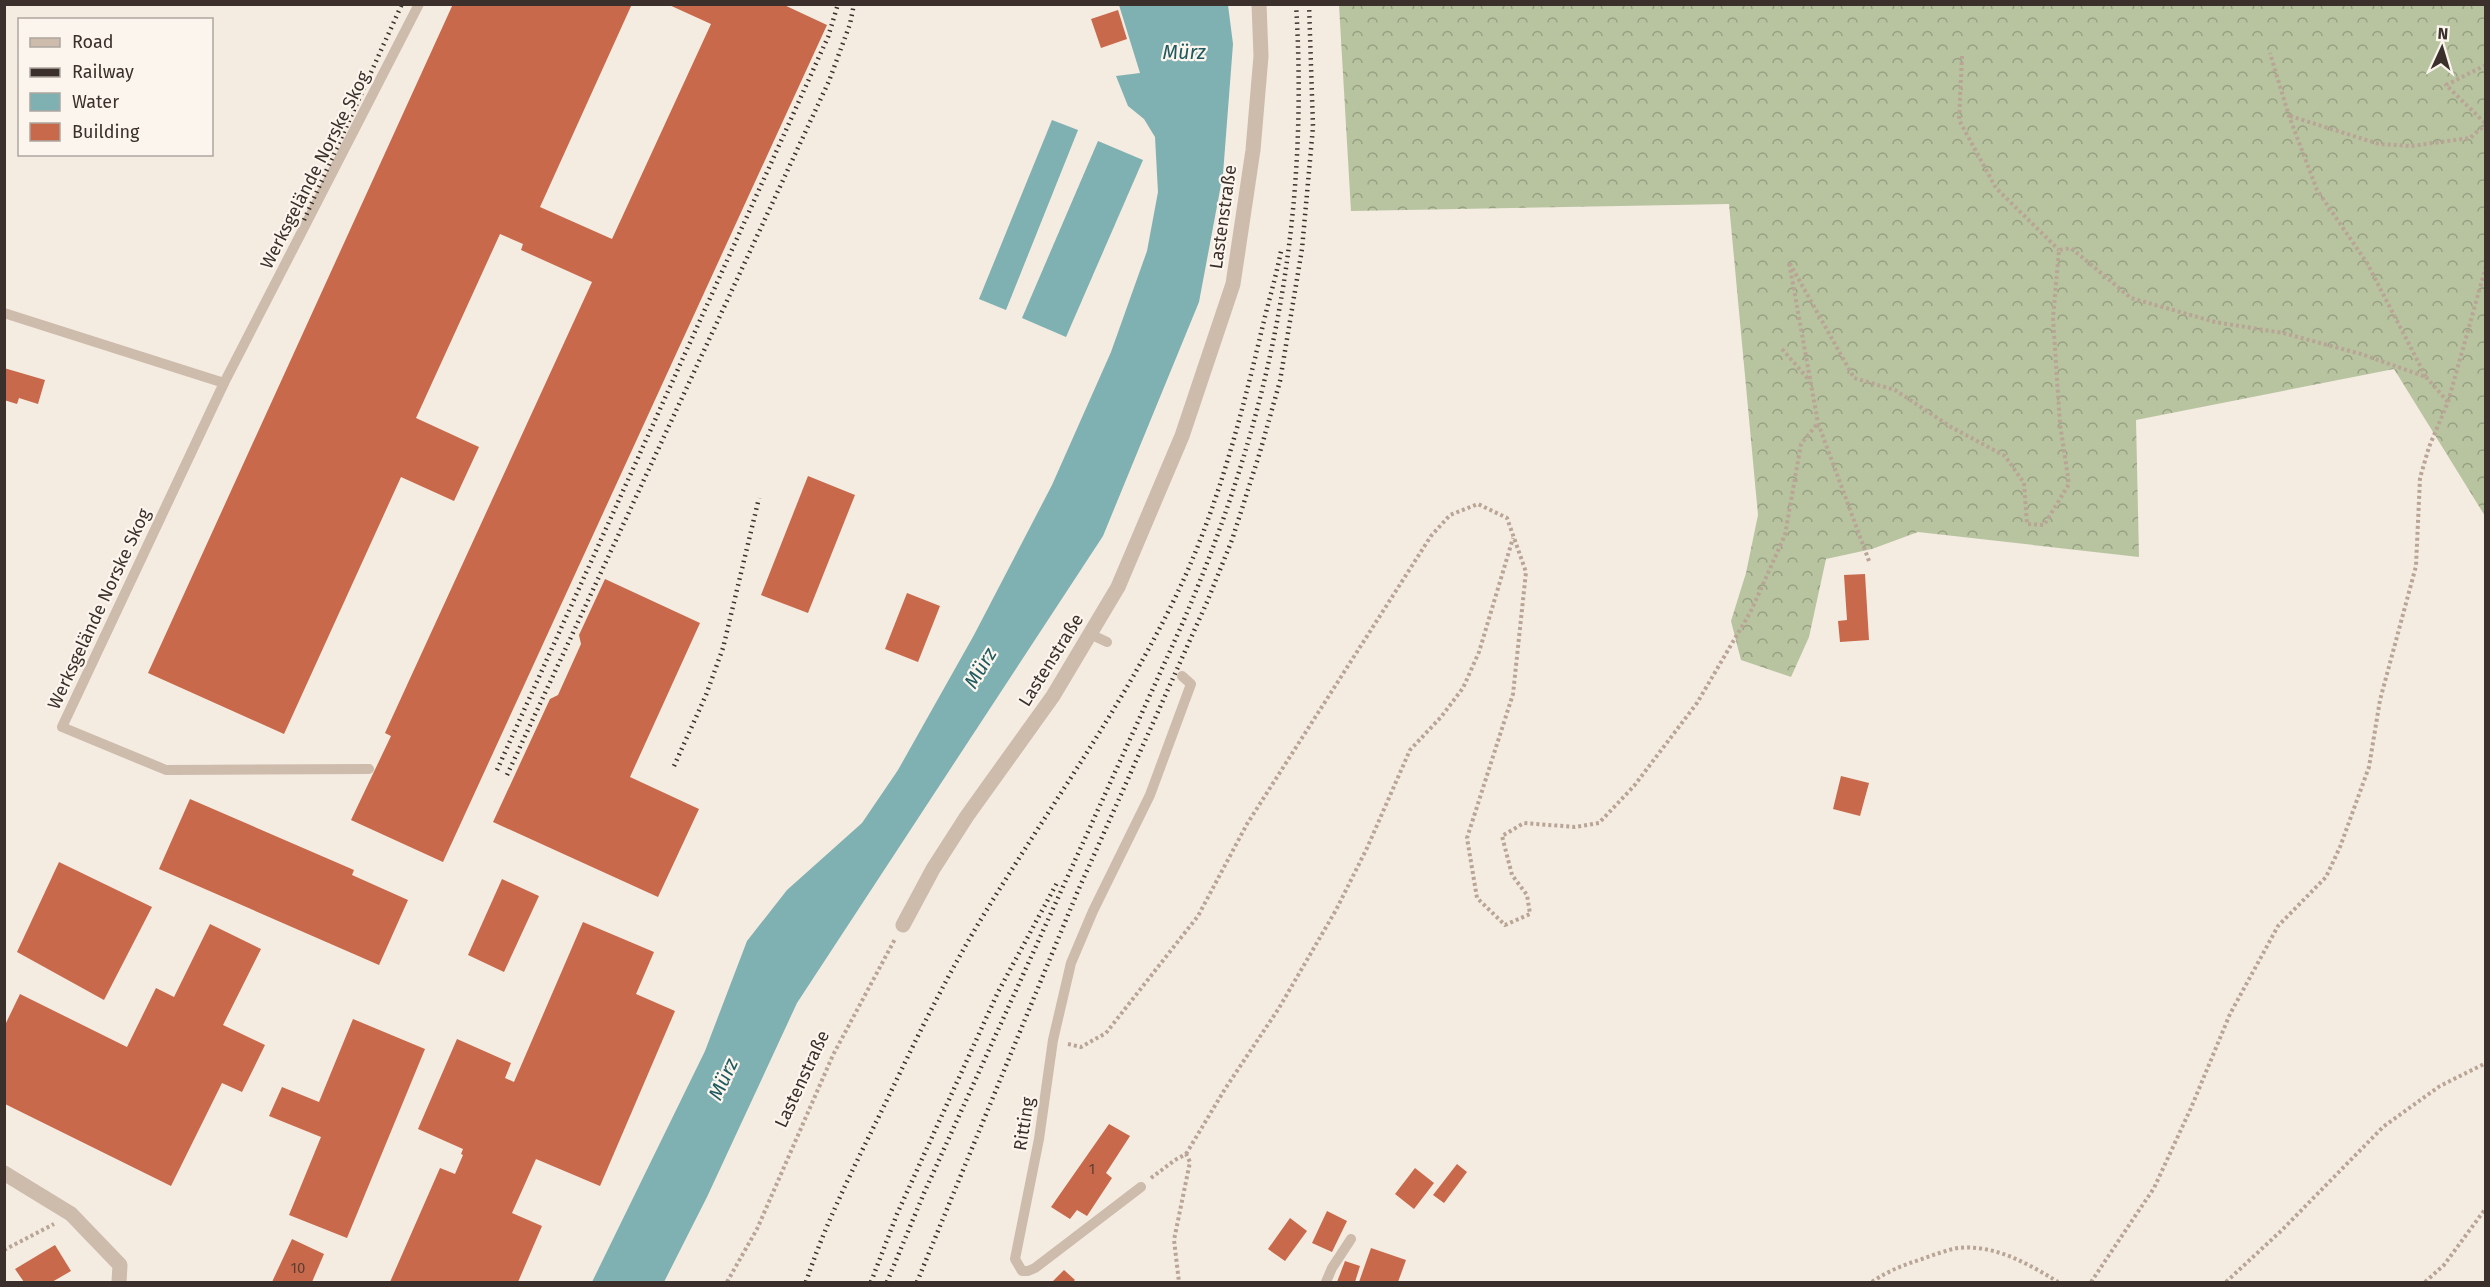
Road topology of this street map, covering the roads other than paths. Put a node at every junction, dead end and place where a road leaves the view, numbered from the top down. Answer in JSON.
{"nodes":[{"id":1,"x":419,"y":4,"type":"edge"},
{"id":2,"x":1259,"y":4,"type":"edge"},
{"id":3,"x":8,"y":314,"type":"edge"},
{"id":4,"x":224,"y":383,"type":"junction"},
{"id":5,"x":1090,"y":634,"type":"junction"},
{"id":6,"x":1107,"y":642,"type":"dead end"},
{"id":7,"x":1182,"y":676,"type":"dead end"},
{"id":8,"x":369,"y":769,"type":"dead end"},
{"id":9,"x":903,"y":924,"type":"road end"},
{"id":10,"x":4,"y":1173,"type":"edge"},
{"id":11,"x":1141,"y":1187,"type":"road end"},
{"id":12,"x":1351,"y":1239,"type":"dead end"},
{"id":13,"x":120,"y":1282,"type":"edge"},
{"id":14,"x":1326,"y":1282,"type":"edge"}],
"edges":[{"from":1,"to":4,"type":"lane","name":"Werksgelände Norske Skog"},
{"from":2,"to":5,"type":"street","name":"Lastenstraße"},
{"from":3,"to":4,"type":"lane"},
{"from":4,"to":8,"type":"lane","name":"Werksgelände Norske Skog"},
{"from":5,"to":6,"type":"lane"},
{"from":5,"to":9,"type":"street","name":"Lastenstraße"},
{"from":7,"to":11,"type":"lane","name":"Ritting"},
{"from":10,"to":13,"type":"street"},
{"from":12,"to":14,"type":"lane"}]}
